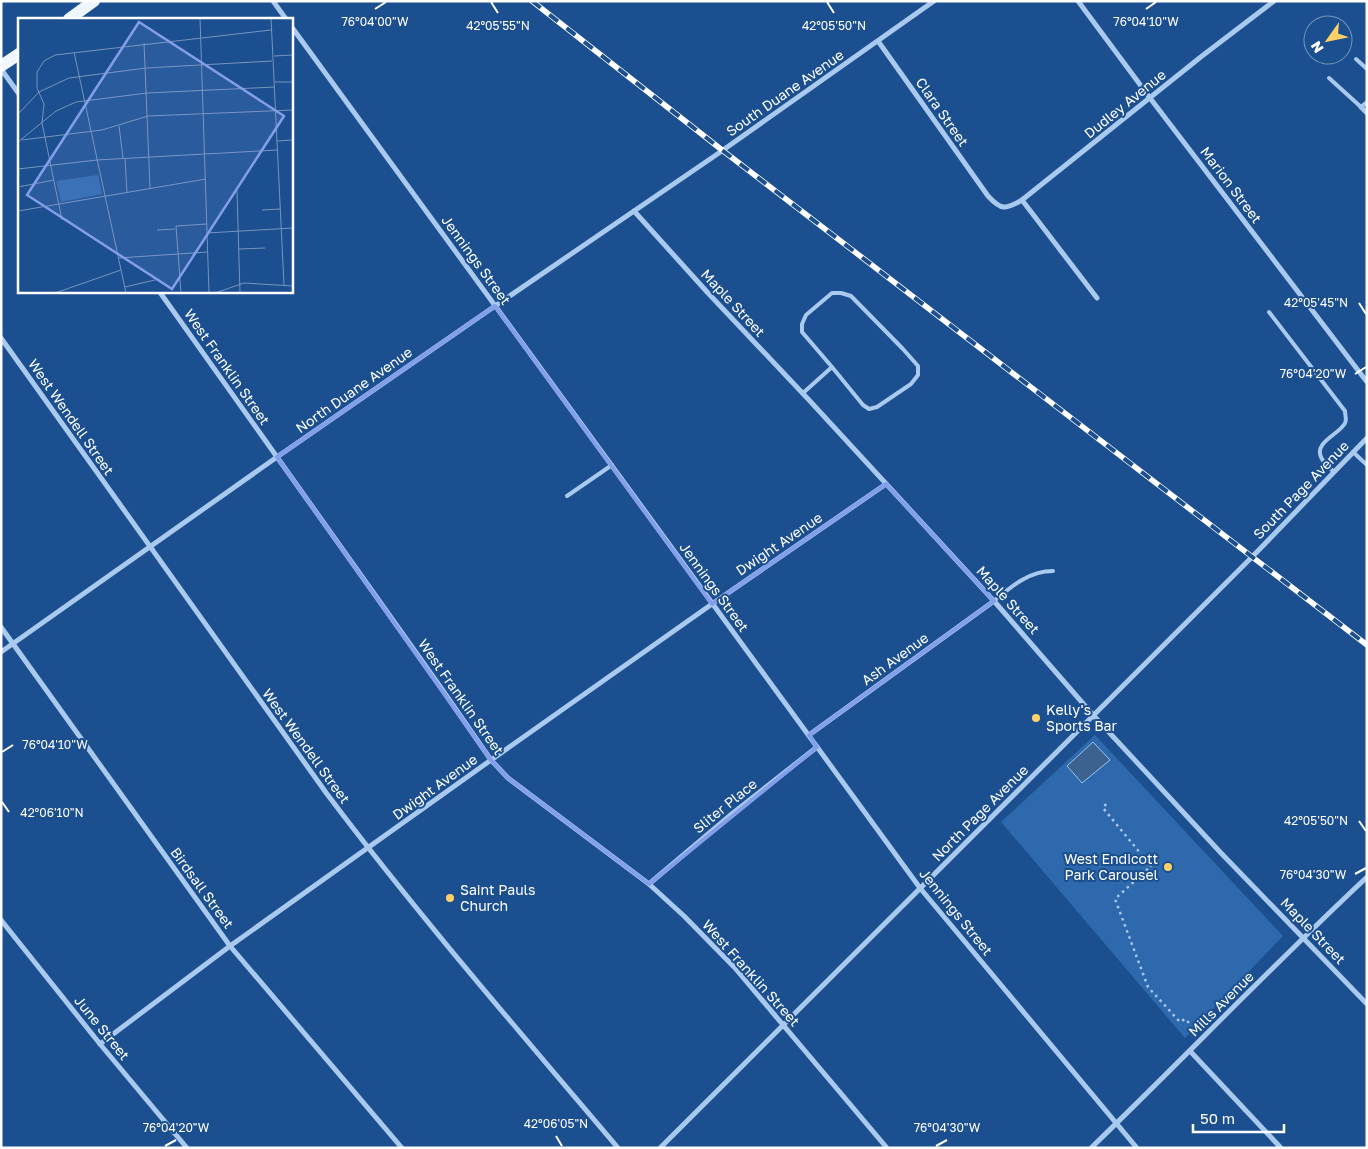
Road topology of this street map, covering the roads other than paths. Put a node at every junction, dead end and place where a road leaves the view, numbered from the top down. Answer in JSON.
{"nodes":[{"id":1,"x":94,"y":1,"type":"edge"},
{"id":2,"x":273,"y":1,"type":"edge"},
{"id":3,"x":921,"y":1,"type":"edge"},
{"id":4,"x":934,"y":1,"type":"edge"},
{"id":5,"x":1078,"y":1,"type":"edge"},
{"id":6,"x":1274,"y":1,"type":"edge"},
{"id":7,"x":926,"y":7,"type":"junction"},
{"id":8,"x":70,"y":18,"type":"edge"},
{"id":9,"x":285,"y":18,"type":"edge"},
{"id":10,"x":292,"y":27,"type":"edge"},
{"id":11,"x":878,"y":41,"type":"junction"},
{"id":12,"x":18,"y":55,"type":"edge"},
{"id":13,"x":1356,"y":59,"type":"dead end"},
{"id":14,"x":1,"y":68,"type":"edge"},
{"id":15,"x":1367,"y":69,"type":"edge"},
{"id":16,"x":1329,"y":78,"type":"dead end"},
{"id":17,"x":18,"y":93,"type":"edge"},
{"id":18,"x":1150,"y":98,"type":"junction"},
{"id":19,"x":1367,"y":102,"type":"edge"},
{"id":20,"x":1361,"y":107,"type":"junction"},
{"id":21,"x":1367,"y":113,"type":"edge"},
{"id":22,"x":722,"y":150,"type":"joint"},
{"id":23,"x":988,"y":196,"type":"joint"},
{"id":24,"x":1022,"y":200,"type":"junction"},
{"id":25,"x":634,"y":211,"type":"junction"},
{"id":26,"x":160,"y":292,"type":"edge"},
{"id":27,"x":1097,"y":298,"type":"dead end"},
{"id":28,"x":495,"y":306,"type":"junction"},
{"id":29,"x":1269,"y":312,"type":"dead end"},
{"id":30,"x":1,"y":338,"type":"edge"},
{"id":31,"x":832,"y":366,"type":"junction"},
{"id":32,"x":1367,"y":382,"type":"edge"},
{"id":33,"x":802,"y":393,"type":"junction"},
{"id":34,"x":1367,"y":438,"type":"edge"},
{"id":35,"x":1353,"y":452,"type":"junction"},
{"id":36,"x":277,"y":457,"type":"junction"},
{"id":37,"x":612,"y":465,"type":"junction"},
{"id":38,"x":1367,"y":465,"type":"edge"},
{"id":39,"x":1334,"y":472,"type":"junction"},
{"id":40,"x":886,"y":484,"type":"junction"},
{"id":41,"x":567,"y":496,"type":"dead end"},
{"id":42,"x":149,"y":547,"type":"junction"},
{"id":43,"x":1252,"y":557,"type":"joint"},
{"id":44,"x":1053,"y":571,"type":"dead end"},
{"id":45,"x":994,"y":601,"type":"junction"},
{"id":46,"x":712,"y":604,"type":"junction"},
{"id":47,"x":1,"y":628,"type":"edge"},
{"id":48,"x":13,"y":644,"type":"junction"},
{"id":49,"x":1,"y":652,"type":"edge"},
{"id":50,"x":1093,"y":716,"type":"junction"},
{"id":51,"x":808,"y":735,"type":"junction"},
{"id":52,"x":817,"y":747,"type":"junction"},
{"id":53,"x":491,"y":760,"type":"junction"},
{"id":54,"x":368,"y":849,"type":"junction"},
{"id":55,"x":1367,"y":877,"type":"edge"},
{"id":56,"x":649,"y":884,"type":"junction"},
{"id":57,"x":920,"y":888,"type":"junction"},
{"id":58,"x":1,"y":920,"type":"edge"},
{"id":59,"x":1303,"y":937,"type":"junction"},
{"id":60,"x":230,"y":946,"type":"junction"},
{"id":61,"x":1367,"y":1004,"type":"edge"},
{"id":62,"x":784,"y":1025,"type":"junction"},
{"id":63,"x":100,"y":1044,"type":"junction"},
{"id":64,"x":1190,"y":1051,"type":"junction"},
{"id":65,"x":1117,"y":1123,"type":"junction"},
{"id":66,"x":186,"y":1148,"type":"edge"},
{"id":67,"x":402,"y":1148,"type":"edge"},
{"id":68,"x":618,"y":1148,"type":"edge"},
{"id":69,"x":660,"y":1148,"type":"edge"},
{"id":70,"x":887,"y":1148,"type":"edge"},
{"id":71,"x":1091,"y":1148,"type":"edge"},
{"id":72,"x":1137,"y":1148,"type":"edge"},
{"id":73,"x":1280,"y":1148,"type":"edge"}],
"edges":[{"from":1,"to":8,"type":"main road"},
{"from":2,"to":9,"type":"street"},
{"from":3,"to":7,"type":"street"},
{"from":4,"to":7,"type":"street","name":"South Duane Avenue"},
{"from":5,"to":18,"type":"street","name":"Marion Street"},
{"from":6,"to":18,"type":"street","name":"Dudley Avenue"},
{"from":7,"to":11,"type":"street","name":"South Duane Avenue"},
{"from":10,"to":28,"type":"street","name":"Jennings Street"},
{"from":11,"to":22,"type":"street","name":"South Duane Avenue"},
{"from":11,"to":23,"type":"street","name":"Clara Street"},
{"from":12,"to":14,"type":"main road"},
{"from":13,"to":15,"type":"lane"},
{"from":14,"to":17,"type":"street"},
{"from":16,"to":20,"type":"lane"},
{"from":18,"to":24,"type":"street","name":"Dudley Avenue"},
{"from":18,"to":32,"type":"street","name":"Marion Street"},
{"from":19,"to":20,"type":"lane"},
{"from":20,"to":21,"type":"street"},
{"from":22,"to":25,"type":"street","name":"North Duane Avenue"},
{"from":23,"to":24,"type":"street","name":"Dudley Avenue"},
{"from":24,"to":27,"type":"street"},
{"from":25,"to":28,"type":"street","name":"North Duane Avenue"},
{"from":25,"to":33,"type":"street","name":"Maple Street"},
{"from":26,"to":36,"type":"street","name":"West Franklin Street"},
{"from":28,"to":36,"type":"street","name":"North Duane Avenue"},
{"from":28,"to":37,"type":"street","name":"Jennings Street"},
{"from":29,"to":39,"type":"lane"},
{"from":30,"to":42,"type":"street","name":"West Wendell Street"},
{"from":31,"to":31,"type":"lane"},
{"from":31,"to":33,"type":"lane"},
{"from":33,"to":40,"type":"street","name":"Maple Street"},
{"from":34,"to":35,"type":"street","name":"South Page Avenue"},
{"from":35,"to":38,"type":"lane"},
{"from":35,"to":39,"type":"street","name":"South Page Avenue"},
{"from":36,"to":42,"type":"street","name":"North Duane Avenue"},
{"from":36,"to":53,"type":"street","name":"West Franklin Street"},
{"from":37,"to":41,"type":"lane"},
{"from":37,"to":46,"type":"street","name":"Jennings Street"},
{"from":39,"to":43,"type":"street","name":"South Page Avenue"},
{"from":40,"to":45,"type":"street","name":"Maple Street"},
{"from":40,"to":46,"type":"street","name":"Dwight Avenue"},
{"from":42,"to":48,"type":"street","name":"North Duane Avenue"},
{"from":42,"to":54,"type":"street","name":"West Wendell Street"},
{"from":43,"to":50,"type":"street","name":"North Page Avenue"},
{"from":44,"to":45,"type":"lane"},
{"from":45,"to":50,"type":"street","name":"Maple Street"},
{"from":45,"to":51,"type":"street","name":"Ash Avenue"},
{"from":46,"to":51,"type":"street","name":"Jennings Street"},
{"from":46,"to":53,"type":"street","name":"Dwight Avenue"},
{"from":47,"to":48,"type":"street","name":"Birdsall Street"},
{"from":48,"to":49,"type":"street","name":"North Duane Avenue"},
{"from":48,"to":60,"type":"street","name":"Birdsall Street"},
{"from":50,"to":57,"type":"street","name":"North Page Avenue"},
{"from":50,"to":59,"type":"street","name":"Maple Street"},
{"from":51,"to":52,"type":"street","name":"Jennings Street"},
{"from":52,"to":56,"type":"street","name":"Sliter Place"},
{"from":52,"to":57,"type":"street","name":"Jennings Street"},
{"from":53,"to":54,"type":"street","name":"Dwight Avenue"},
{"from":53,"to":56,"type":"street","name":"West Franklin Street"},
{"from":54,"to":60,"type":"street","name":"Dwight Avenue"},
{"from":54,"to":68,"type":"street","name":"West Wendell Street"},
{"from":55,"to":59,"type":"street","name":"Mills Avenue"},
{"from":56,"to":62,"type":"street","name":"West Franklin Street"},
{"from":57,"to":62,"type":"street","name":"North Page Avenue"},
{"from":57,"to":65,"type":"street","name":"Jennings Street"},
{"from":58,"to":63,"type":"street","name":"June Street"},
{"from":59,"to":61,"type":"street","name":"Maple Street"},
{"from":59,"to":64,"type":"street","name":"Mills Avenue"},
{"from":60,"to":63,"type":"street","name":"Dwight Avenue"},
{"from":60,"to":67,"type":"street","name":"Birdsall Street"},
{"from":62,"to":69,"type":"street","name":"North Page Avenue"},
{"from":62,"to":70,"type":"street","name":"West Franklin Street"},
{"from":63,"to":66,"type":"street","name":"June Street"},
{"from":64,"to":65,"type":"street","name":"Mills Avenue"},
{"from":64,"to":73,"type":"street"},
{"from":65,"to":71,"type":"street","name":"Mills Avenue"},
{"from":65,"to":72,"type":"street","name":"Jennings Street"}]}
